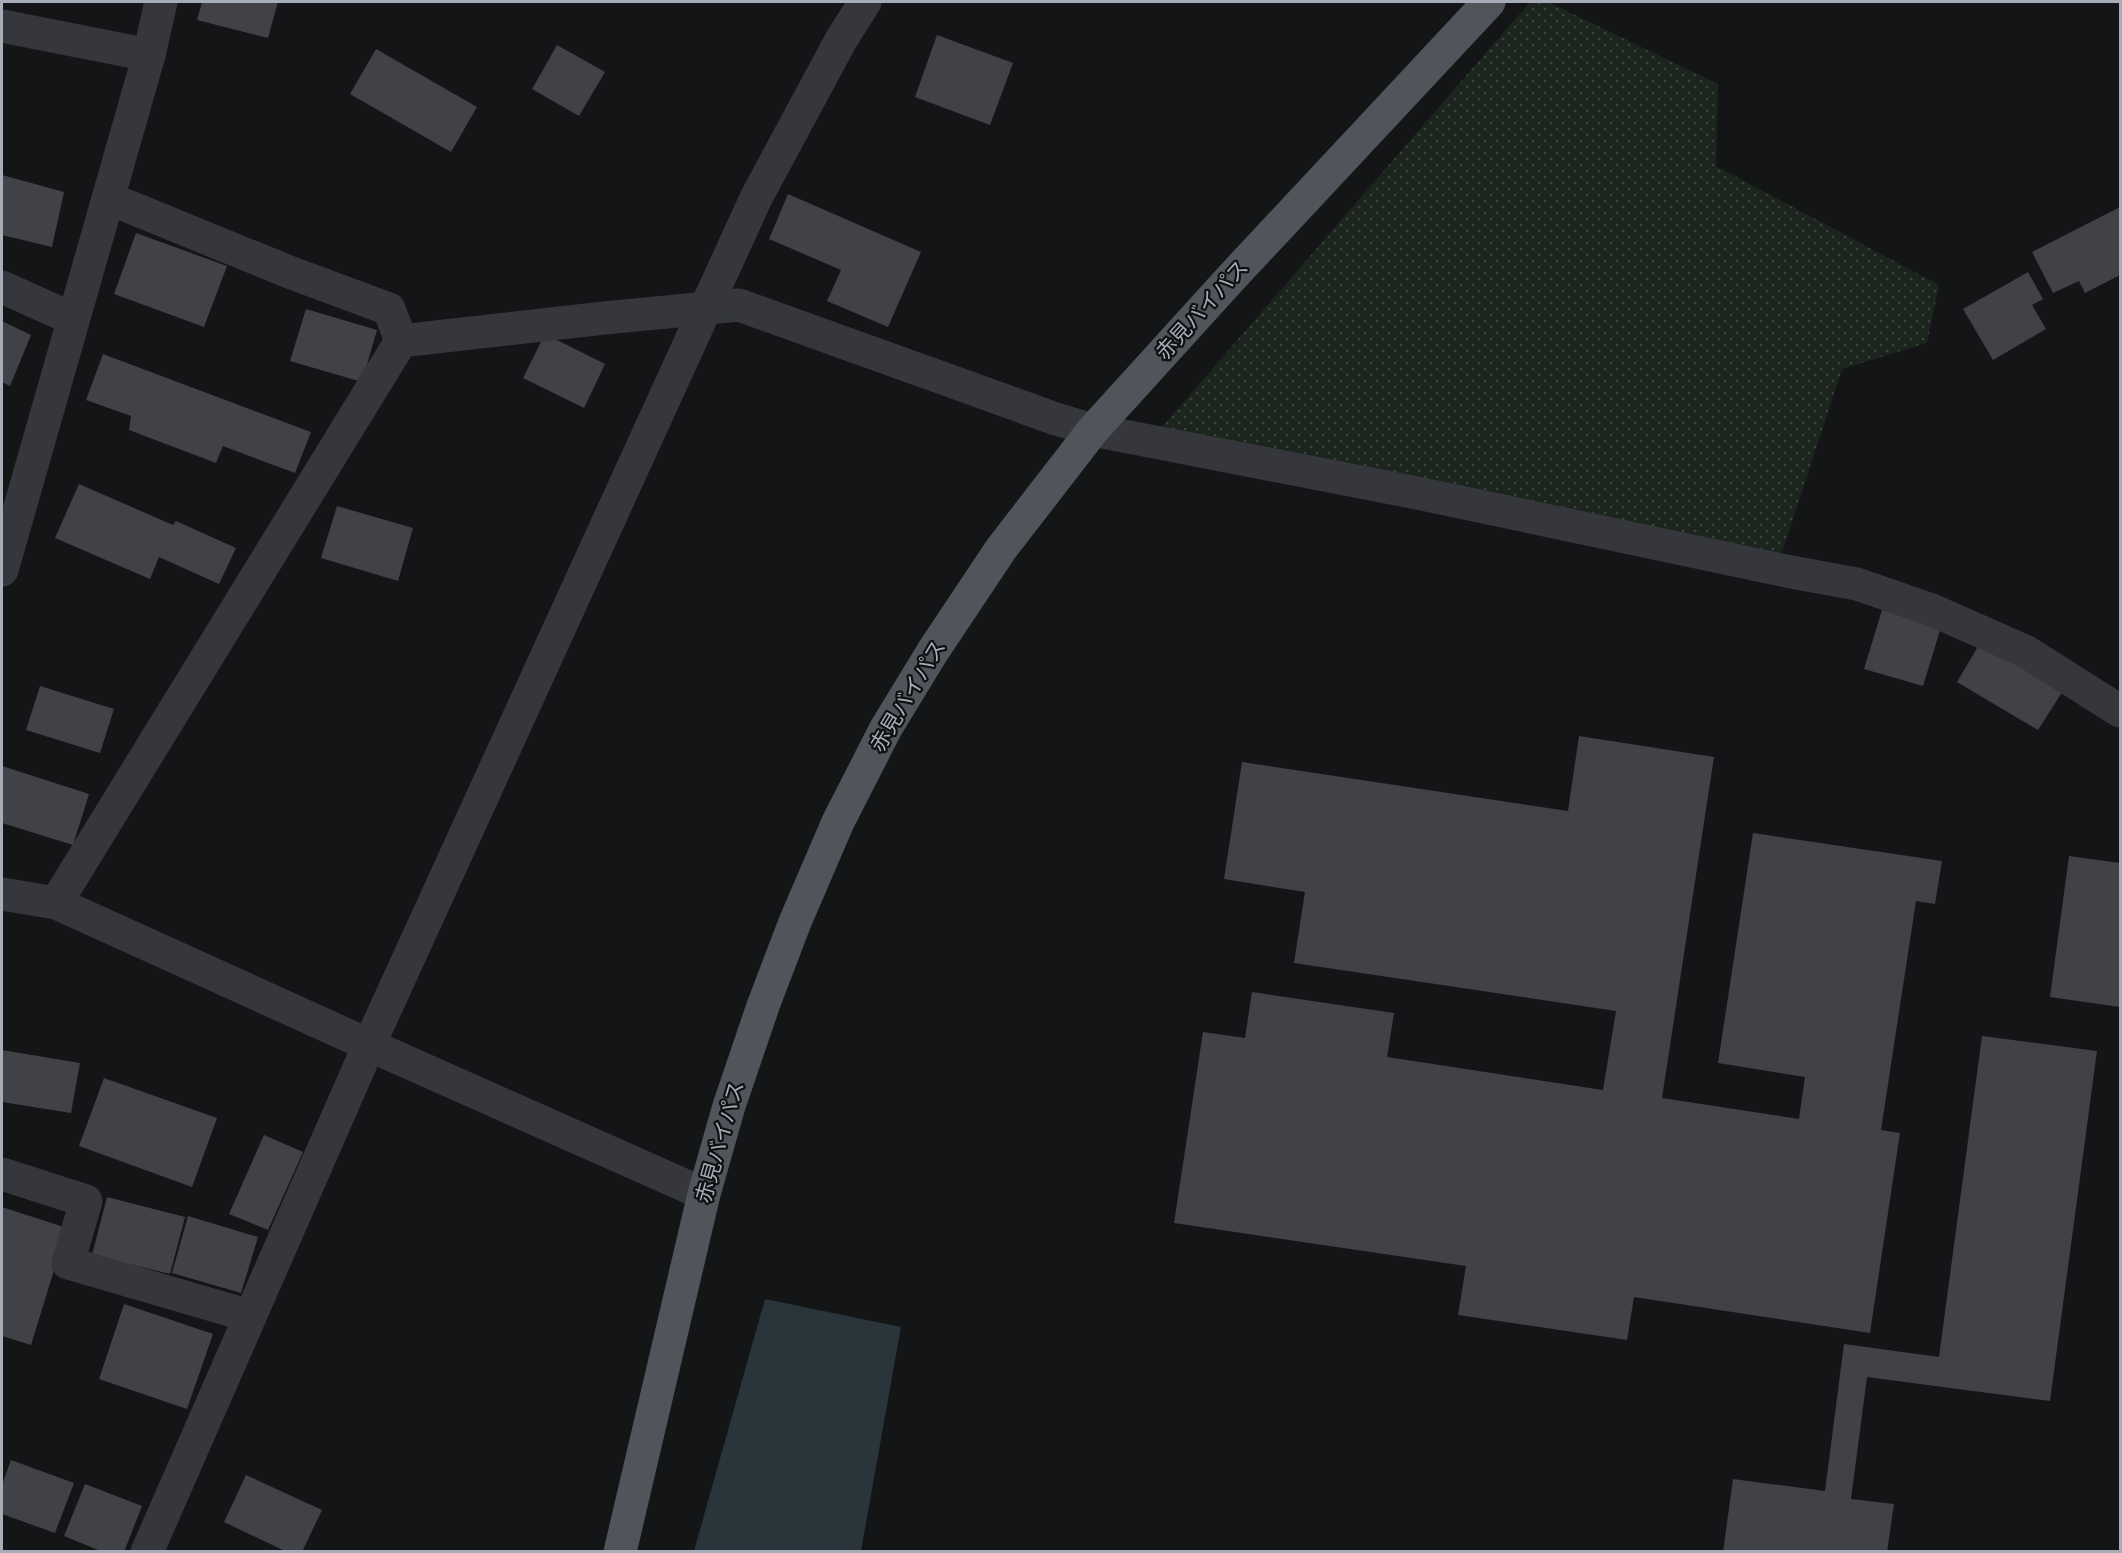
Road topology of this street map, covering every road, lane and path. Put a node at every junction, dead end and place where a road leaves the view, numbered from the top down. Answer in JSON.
{"nodes":[{"id":1,"x":161,"y":2,"type":"edge"},
{"id":2,"x":865,"y":2,"type":"edge"},
{"id":3,"x":1489,"y":2,"type":"edge"},
{"id":4,"x":2,"y":26,"type":"edge"},
{"id":5,"x":149,"y":55,"type":"junction"},
{"id":6,"x":108,"y":198,"type":"junction"},
{"id":7,"x":2,"y":287,"type":"edge"},
{"id":8,"x":705,"y":310,"type":"junction"},
{"id":9,"x":73,"y":319,"type":"junction"},
{"id":10,"x":401,"y":341,"type":"junction"},
{"id":11,"x":1093,"y":430,"type":"junction"},
{"id":12,"x":3,"y":555,"type":"edge"},
{"id":13,"x":2121,"y":711,"type":"edge"},
{"id":14,"x":2,"y":894,"type":"edge"},
{"id":15,"x":56,"y":903,"type":"junction"},
{"id":16,"x":369,"y":1045,"type":"junction"},
{"id":17,"x":2,"y":1174,"type":"edge"},
{"id":18,"x":704,"y":1194,"type":"junction"},
{"id":19,"x":250,"y":1316,"type":"junction"},
{"id":20,"x":147,"y":1551,"type":"edge"},
{"id":21,"x":620,"y":1551,"type":"edge"}],
"edges":[{"from":1,"to":5,"type":"street"},
{"from":2,"to":8,"type":"street"},
{"from":3,"to":11,"type":"main road","name":"赤見バイパス"},
{"from":4,"to":5,"type":"street"},
{"from":5,"to":6,"type":"street"},
{"from":6,"to":9,"type":"street"},
{"from":6,"to":10,"type":"street"},
{"from":7,"to":9,"type":"street"},
{"from":8,"to":10,"type":"street"},
{"from":8,"to":11,"type":"street"},
{"from":8,"to":16,"type":"street"},
{"from":9,"to":12,"type":"street"},
{"from":10,"to":15,"type":"street"},
{"from":11,"to":13,"type":"street"},
{"from":11,"to":18,"type":"main road","name":"赤見バイパス"},
{"from":14,"to":15,"type":"street"},
{"from":15,"to":16,"type":"street"},
{"from":16,"to":18,"type":"street"},
{"from":16,"to":19,"type":"street"},
{"from":17,"to":19,"type":"street"},
{"from":18,"to":21,"type":"main road","name":"赤見バイパス"},
{"from":19,"to":20,"type":"street"}]}
